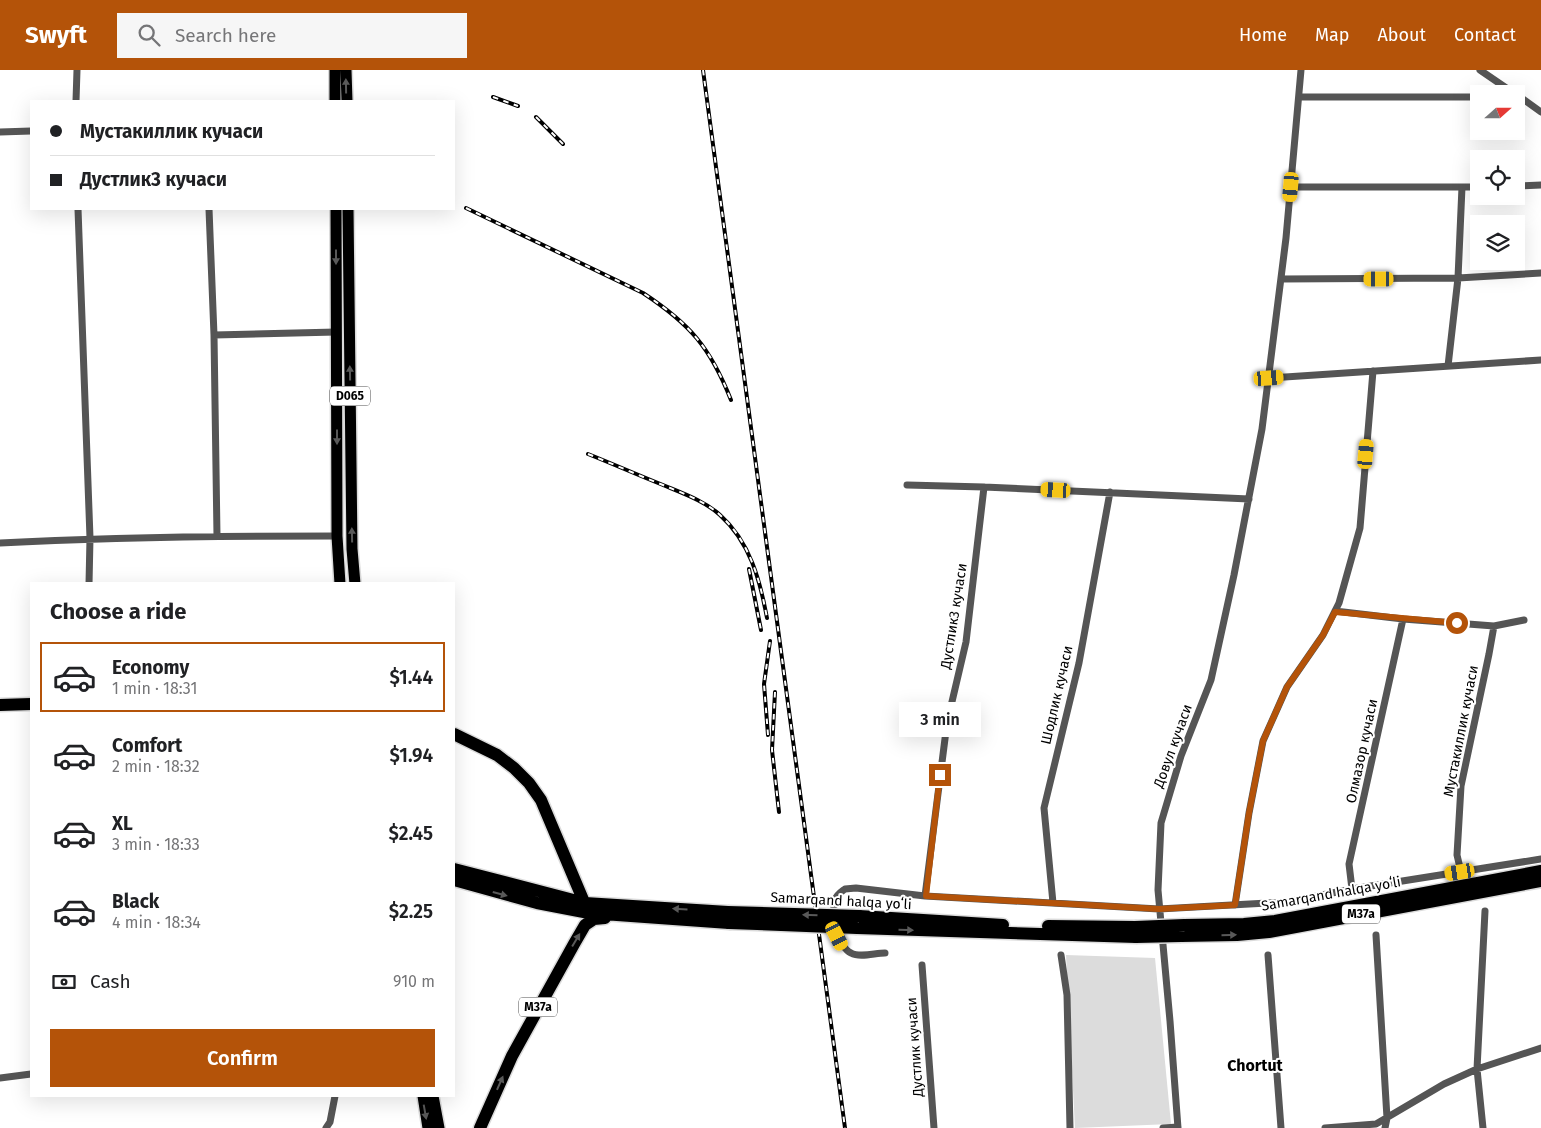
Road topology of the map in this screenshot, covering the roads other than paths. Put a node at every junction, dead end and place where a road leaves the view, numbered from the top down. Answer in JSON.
{"nodes":[{"id":1,"x":77,"y":70,"type":"edge"},
{"id":2,"x":336,"y":70,"type":"edge"},
{"id":3,"x":346,"y":70,"type":"edge"},
{"id":4,"x":1301,"y":70,"type":"edge"},
{"id":5,"x":1480,"y":70,"type":"edge"},
{"id":6,"x":1502,"y":85,"type":"edge"},
{"id":7,"x":1299,"y":97,"type":"junction"},
{"id":8,"x":1470,"y":97,"type":"edge"},
{"id":9,"x":76,"y":100,"type":"edge"},
{"id":10,"x":335,"y":100,"type":"edge"},
{"id":11,"x":346,"y":100,"type":"edge"},
{"id":12,"x":1525,"y":100,"type":"edge"},
{"id":13,"x":1541,"y":111,"type":"edge"},
{"id":14,"x":30,"y":131,"type":"edge"},
{"id":15,"x":0,"y":132,"type":"edge"},
{"id":16,"x":1525,"y":186,"type":"edge"},
{"id":17,"x":1541,"y":186,"type":"edge"},
{"id":18,"x":1291,"y":187,"type":"junction"},
{"id":19,"x":1462,"y":187,"type":"junction"},
{"id":20,"x":1470,"y":187,"type":"edge"},
{"id":21,"x":78,"y":210,"type":"edge"},
{"id":22,"x":209,"y":210,"type":"edge"},
{"id":23,"x":336,"y":210,"type":"edge"},
{"id":24,"x":348,"y":210,"type":"edge"},
{"id":25,"x":1541,"y":273,"type":"edge"},
{"id":26,"x":1458,"y":278,"type":"junction"},
{"id":27,"x":1281,"y":279,"type":"junction"},
{"id":28,"x":336,"y":332,"type":"junction"},
{"id":29,"x":214,"y":335,"type":"junction"},
{"id":30,"x":1541,"y":360,"type":"edge"},
{"id":31,"x":1448,"y":366,"type":"junction"},
{"id":32,"x":1373,"y":371,"type":"junction"},
{"id":33,"x":1269,"y":378,"type":"junction"},
{"id":34,"x":907,"y":485,"type":"dead end"},
{"id":35,"x":984,"y":487,"type":"junction"},
{"id":36,"x":1110,"y":492,"type":"junction"},
{"id":37,"x":1249,"y":499,"type":"junction"},
{"id":38,"x":217,"y":536,"type":"junction"},
{"id":39,"x":337,"y":536,"type":"junction"},
{"id":40,"x":90,"y":538,"type":"junction"},
{"id":41,"x":0,"y":543,"type":"edge"},
{"id":42,"x":89,"y":582,"type":"edge"},
{"id":43,"x":340,"y":582,"type":"edge"},
{"id":44,"x":355,"y":582,"type":"edge"},
{"id":45,"x":1335,"y":612,"type":"junction"},
{"id":46,"x":1403,"y":619,"type":"junction"},
{"id":47,"x":1524,"y":620,"type":"dead end"},
{"id":48,"x":1494,"y":626,"type":"junction"},
{"id":49,"x":0,"y":696,"type":"edge"},
{"id":50,"x":30,"y":696,"type":"edge"},
{"id":51,"x":30,"y":704,"type":"edge"},
{"id":52,"x":0,"y":705,"type":"edge"},
{"id":53,"x":455,"y":735,"type":"edge"},
{"id":54,"x":1541,"y":859,"type":"edge"},
{"id":55,"x":455,"y":869,"type":"edge"},
{"id":56,"x":1541,"y":871,"type":"edge"},
{"id":57,"x":1460,"y":872,"type":"junction"},
{"id":58,"x":455,"y":880,"type":"edge"},
{"id":59,"x":576,"y":880,"type":"junction"},
{"id":60,"x":1541,"y":881,"type":"edge"},
{"id":61,"x":1352,"y":889,"type":"junction"},
{"id":62,"x":926,"y":896,"type":"junction"},
{"id":63,"x":1053,"y":904,"type":"junction"},
{"id":64,"x":602,"y":905,"type":"junction"},
{"id":65,"x":1235,"y":905,"type":"junction"},
{"id":66,"x":587,"y":908,"type":"junction"},
{"id":67,"x":1159,"y":909,"type":"junction"},
{"id":68,"x":1485,"y":911,"type":"dead end"},
{"id":69,"x":622,"y":915,"type":"junction"},
{"id":70,"x":728,"y":917,"type":"junction"},
{"id":71,"x":1182,"y":931,"type":"junction"},
{"id":72,"x":1376,"y":935,"type":"dead end"},
{"id":73,"x":885,"y":952,"type":"dead end"},
{"id":74,"x":1061,"y":955,"type":"dead end"},
{"id":75,"x":1268,"y":955,"type":"dead end"},
{"id":76,"x":922,"y":964,"type":"dead end"},
{"id":77,"x":1541,"y":1048,"type":"edge"},
{"id":78,"x":1477,"y":1069,"type":"junction"},
{"id":79,"x":30,"y":1074,"type":"edge"},
{"id":80,"x":0,"y":1078,"type":"edge"},
{"id":81,"x":335,"y":1097,"type":"edge"},
{"id":82,"x":422,"y":1097,"type":"edge"},
{"id":83,"x":433,"y":1097,"type":"edge"},
{"id":84,"x":1387,"y":1118,"type":"junction"},
{"id":85,"x":326,"y":1128,"type":"edge"},
{"id":86,"x":428,"y":1128,"type":"edge"},
{"id":87,"x":439,"y":1128,"type":"edge"},
{"id":88,"x":480,"y":1128,"type":"edge"},
{"id":89,"x":934,"y":1128,"type":"edge"},
{"id":90,"x":1070,"y":1128,"type":"edge"},
{"id":91,"x":1163,"y":1128,"type":"edge"},
{"id":92,"x":1178,"y":1128,"type":"edge"},
{"id":93,"x":1281,"y":1128,"type":"edge"},
{"id":94,"x":1325,"y":1128,"type":"edge"},
{"id":95,"x":1385,"y":1128,"type":"edge"},
{"id":96,"x":1483,"y":1128,"type":"edge"}],
"edges":[{"from":1,"to":9,"type":"street"},
{"from":2,"to":10,"type":"main road"},
{"from":11,"to":3,"type":"main road","one_way":true},
{"from":4,"to":7,"type":"street","name":"Довул кучаси"},
{"from":5,"to":6,"type":"street"},
{"from":7,"to":8,"type":"street"},
{"from":7,"to":18,"type":"street","name":"Довул кучаси"},
{"from":12,"to":13,"type":"street"},
{"from":14,"to":15,"type":"street"},
{"from":16,"to":17,"type":"street"},
{"from":18,"to":19,"type":"street"},
{"from":18,"to":27,"type":"street","name":"Довул кучаси"},
{"from":19,"to":20,"type":"street"},
{"from":19,"to":26,"type":"street"},
{"from":21,"to":40,"type":"street"},
{"from":22,"to":29,"type":"street"},
{"from":23,"to":28,"type":"main road","number":"D065","one_way":true},
{"from":44,"to":24,"type":"main road","number":"D065","one_way":true},
{"from":25,"to":26,"type":"street"},
{"from":26,"to":27,"type":"street"},
{"from":26,"to":31,"type":"street"},
{"from":27,"to":33,"type":"street","name":"Довул кучаси"},
{"from":28,"to":29,"type":"street"},
{"from":28,"to":39,"type":"main road","number":"D065","one_way":true},
{"from":29,"to":38,"type":"street"},
{"from":30,"to":31,"type":"street"},
{"from":31,"to":32,"type":"street"},
{"from":32,"to":33,"type":"street"},
{"from":32,"to":45,"type":"street"},
{"from":33,"to":37,"type":"street","name":"Довул кучаси"},
{"from":34,"to":35,"type":"street"},
{"from":35,"to":36,"type":"street"},
{"from":35,"to":62,"type":"street","name":"Дустлик3 кучаси"},
{"from":36,"to":37,"type":"street"},
{"from":36,"to":63,"type":"street","name":"Шодлик кучаси"},
{"from":37,"to":67,"type":"street","name":"Довул кучаси"},
{"from":38,"to":39,"type":"street"},
{"from":38,"to":40,"type":"street"},
{"from":39,"to":43,"type":"main road","number":"D065"},
{"from":40,"to":41,"type":"street"},
{"from":40,"to":42,"type":"street"},
{"from":45,"to":46,"type":"street"},
{"from":45,"to":65,"type":"street"},
{"from":46,"to":48,"type":"street"},
{"from":46,"to":61,"type":"street","name":"Олмазор кучаси"},
{"from":47,"to":48,"type":"street"},
{"from":48,"to":57,"type":"street","name":"Мустакиллик кучаси"},
{"from":49,"to":50,"type":"highway"},
{"from":51,"to":52,"type":"highway"},
{"from":53,"to":59,"type":"highway"},
{"from":54,"to":57,"type":"street"},
{"from":55,"to":66,"type":"highway","name":"Samarqand halqa yoʻli","number":"M37a"},
{"from":56,"to":71,"type":"highway","name":"Samarqand halqa yoʻli","number":"M37a"},
{"from":57,"to":61,"type":"street"},
{"from":58,"to":66,"type":"highway","name":"Samarqand halqa yoʻli","number":"M37a","one_way":true},
{"from":59,"to":64,"type":"highway"},
{"from":59,"to":66,"type":"highway"},
{"from":71,"to":60,"type":"highway","name":"Samarqand halqa yoʻli","number":"M37a","one_way":true},
{"from":61,"to":65,"type":"street"},
{"from":62,"to":63,"type":"street"},
{"from":62,"to":73,"type":"street"},
{"from":63,"to":67,"type":"street"},
{"from":64,"to":66,"type":"highway","name":"Samarqand halqa yoʻli","number":"M37a"},
{"from":70,"to":64,"type":"highway","name":"Samarqand halqa yoʻli","number":"M37a","one_way":true},
{"from":65,"to":67,"type":"street"},
{"from":66,"to":69,"type":"highway","name":"Samarqand halqa yoʻli","number":"M37a"},
{"from":67,"to":92,"type":"street","name":"Довул кучаси"},
{"from":68,"to":78,"type":"street"},
{"from":69,"to":70,"type":"highway","name":"Samarqand halqa yoʻli","number":"M37a"},
{"from":88,"to":69,"type":"highway","number":"M37a","one_way":true},
{"from":70,"to":71,"type":"highway","name":"Samarqand halqa yoʻli","number":"M37a","bridge":true},
{"from":72,"to":84,"type":"street"},
{"from":74,"to":90,"type":"street"},
{"from":75,"to":93,"type":"street"},
{"from":76,"to":89,"type":"street","name":"Дустлик кучаси"},
{"from":77,"to":78,"type":"street"},
{"from":78,"to":84,"type":"street"},
{"from":78,"to":96,"type":"street"},
{"from":79,"to":80,"type":"street"},
{"from":81,"to":85,"type":"street"},
{"from":82,"to":86,"type":"main road","one_way":true},
{"from":83,"to":87,"type":"main road"},
{"from":84,"to":94,"type":"street"},
{"from":84,"to":95,"type":"street"},
{"from":91,"to":92,"type":"street"}]}
